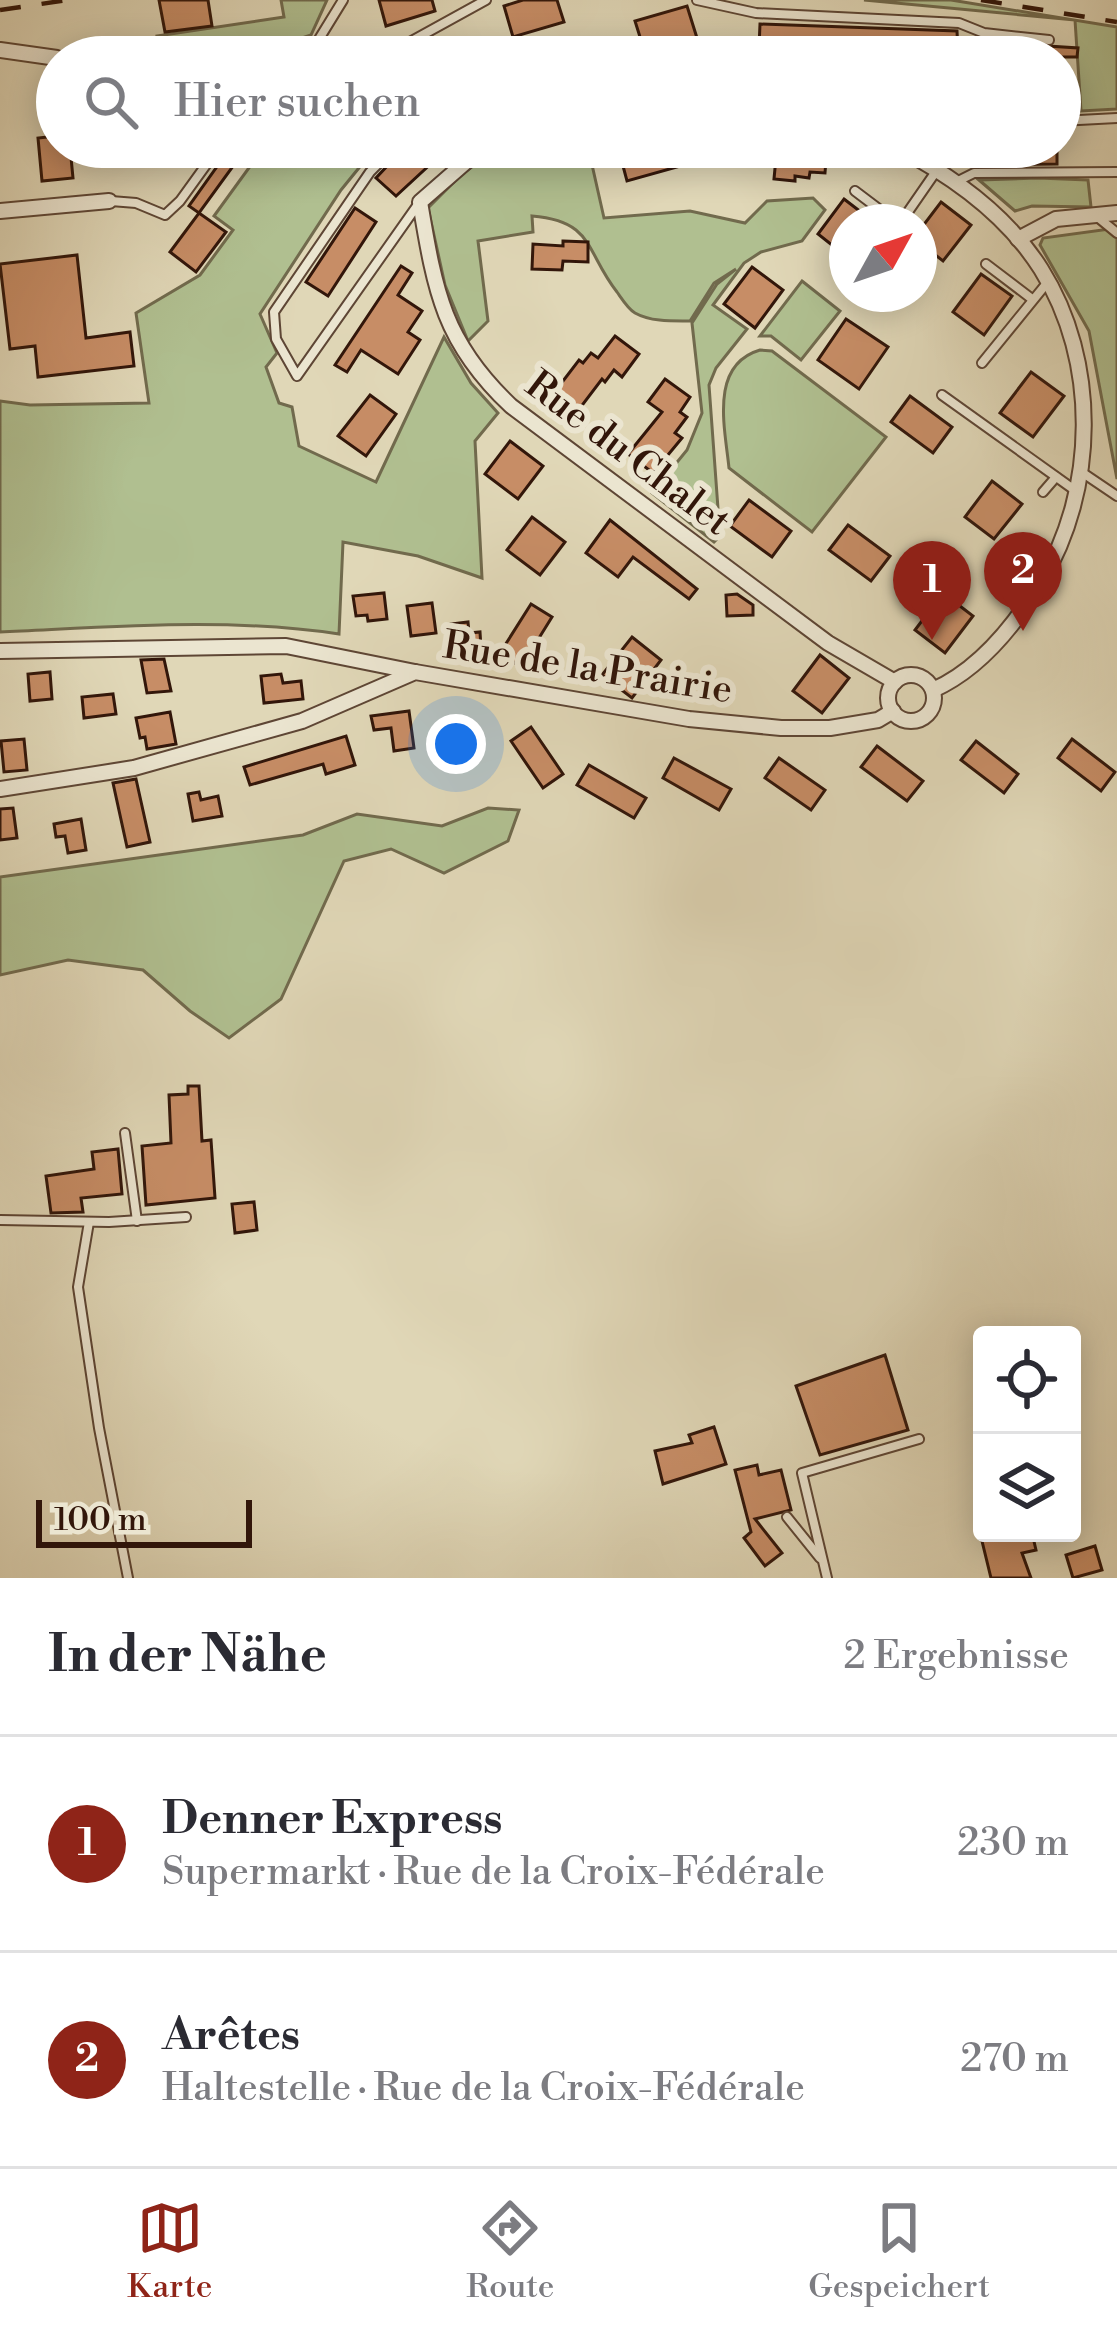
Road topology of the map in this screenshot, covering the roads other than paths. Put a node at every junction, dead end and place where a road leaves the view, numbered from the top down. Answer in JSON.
{"nodes":[{"id":1,"x":343,"y":0,"type":"edge"},
{"id":2,"x":486,"y":0,"type":"edge"},
{"id":3,"x":697,"y":0,"type":"edge"},
{"id":4,"x":321,"y":36,"type":"edge"},
{"id":5,"x":421,"y":36,"type":"edge"},
{"id":6,"x":1012,"y":36,"type":"edge"},
{"id":7,"x":0,"y":50,"type":"edge"},
{"id":8,"x":36,"y":55,"type":"edge"},
{"id":9,"x":1117,"y":118,"type":"edge"},
{"id":10,"x":1081,"y":120,"type":"edge"},
{"id":11,"x":204,"y":168,"type":"edge"},
{"id":12,"x":376,"y":168,"type":"edge"},
{"id":13,"x":459,"y":168,"type":"edge"},
{"id":14,"x":938,"y":169,"type":"joint"},
{"id":15,"x":1117,"y":172,"type":"edge"},
{"id":16,"x":957,"y":182,"type":"junction"},
{"id":17,"x":855,"y":190,"type":"dead end"},
{"id":18,"x":110,"y":201,"type":"joint"},
{"id":19,"x":420,"y":202,"type":"junction"},
{"id":20,"x":874,"y":204,"type":"edge"},
{"id":21,"x":912,"y":204,"type":"edge"},
{"id":22,"x":0,"y":211,"type":"edge"},
{"id":23,"x":1117,"y":213,"type":"edge"},
{"id":24,"x":1095,"y":215,"type":"junction"},
{"id":25,"x":1117,"y":233,"type":"edge"},
{"id":26,"x":1018,"y":239,"type":"junction"},
{"id":27,"x":986,"y":264,"type":"dead end"},
{"id":28,"x":1048,"y":282,"type":"junction"},
{"id":29,"x":1032,"y":299,"type":"junction"},
{"id":30,"x":982,"y":363,"type":"dead end"},
{"id":31,"x":942,"y":394,"type":"dead end"},
{"id":32,"x":1080,"y":471,"type":"junction"},
{"id":33,"x":1056,"y":477,"type":"junction"},
{"id":34,"x":1043,"y":492,"type":"dead end"},
{"id":35,"x":1077,"y":492,"type":"junction"},
{"id":36,"x":1117,"y":496,"type":"edge"},
{"id":37,"x":0,"y":651,"type":"edge"},
{"id":38,"x":415,"y":672,"type":"junction"},
{"id":39,"x":895,"y":682,"type":"junction"},
{"id":40,"x":933,"y":690,"type":"junction"},
{"id":41,"x":893,"y":711,"type":"junction"},
{"id":42,"x":0,"y":789,"type":"edge"},
{"id":43,"x":125,"y":1133,"type":"dead end"},
{"id":44,"x":185,"y":1217,"type":"dead end"},
{"id":45,"x":0,"y":1220,"type":"edge"},
{"id":46,"x":137,"y":1221,"type":"junction"},
{"id":47,"x":89,"y":1222,"type":"junction"},
{"id":48,"x":919,"y":1439,"type":"dead end"},
{"id":49,"x":787,"y":1517,"type":"dead end"},
{"id":50,"x":824,"y":1564,"type":"junction"},
{"id":51,"x":128,"y":1578,"type":"edge"},
{"id":52,"x":827,"y":1578,"type":"edge"}],
"edges":[{"from":1,"to":4,"type":"lane"},
{"from":2,"to":5,"type":"lane"},
{"from":3,"to":6,"type":"lane"},
{"from":7,"to":8,"type":"street"},
{"from":9,"to":10,"type":"lane"},
{"from":11,"to":18,"type":"lane"},
{"from":12,"to":19,"type":"lane"},
{"from":13,"to":19,"type":"street"},
{"from":14,"to":16,"type":"street"},
{"from":14,"to":21,"type":"lane"},
{"from":15,"to":16,"type":"lane"},
{"from":16,"to":26,"type":"street"},
{"from":17,"to":20,"type":"lane"},
{"from":18,"to":22,"type":"street"},
{"from":19,"to":39,"type":"street","name":"Rue du Chalet"},
{"from":23,"to":24,"type":"street"},
{"from":24,"to":25,"type":"lane"},
{"from":24,"to":26,"type":"street"},
{"from":26,"to":28,"type":"street"},
{"from":27,"to":29,"type":"lane"},
{"from":28,"to":29,"type":"lane"},
{"from":28,"to":32,"type":"street"},
{"from":29,"to":30,"type":"lane"},
{"from":31,"to":33,"type":"lane"},
{"from":32,"to":35,"type":"street"},
{"from":32,"to":36,"type":"lane"},
{"from":33,"to":34,"type":"lane"},
{"from":33,"to":35,"type":"lane"},
{"from":35,"to":40,"type":"street"},
{"from":37,"to":38,"type":"street"},
{"from":38,"to":41,"type":"street","name":"Rue de la Prairie"},
{"from":38,"to":42,"type":"street","name":"Rue de la Prairie"},
{"from":39,"to":40,"type":"street"},
{"from":39,"to":41,"type":"street"},
{"from":40,"to":41,"type":"street"},
{"from":43,"to":46,"type":"lane"},
{"from":44,"to":46,"type":"lane"},
{"from":45,"to":47,"type":"lane"},
{"from":46,"to":47,"type":"lane"},
{"from":47,"to":51,"type":"lane"},
{"from":48,"to":50,"type":"lane"},
{"from":49,"to":50,"type":"lane"},
{"from":50,"to":52,"type":"lane"}]}
